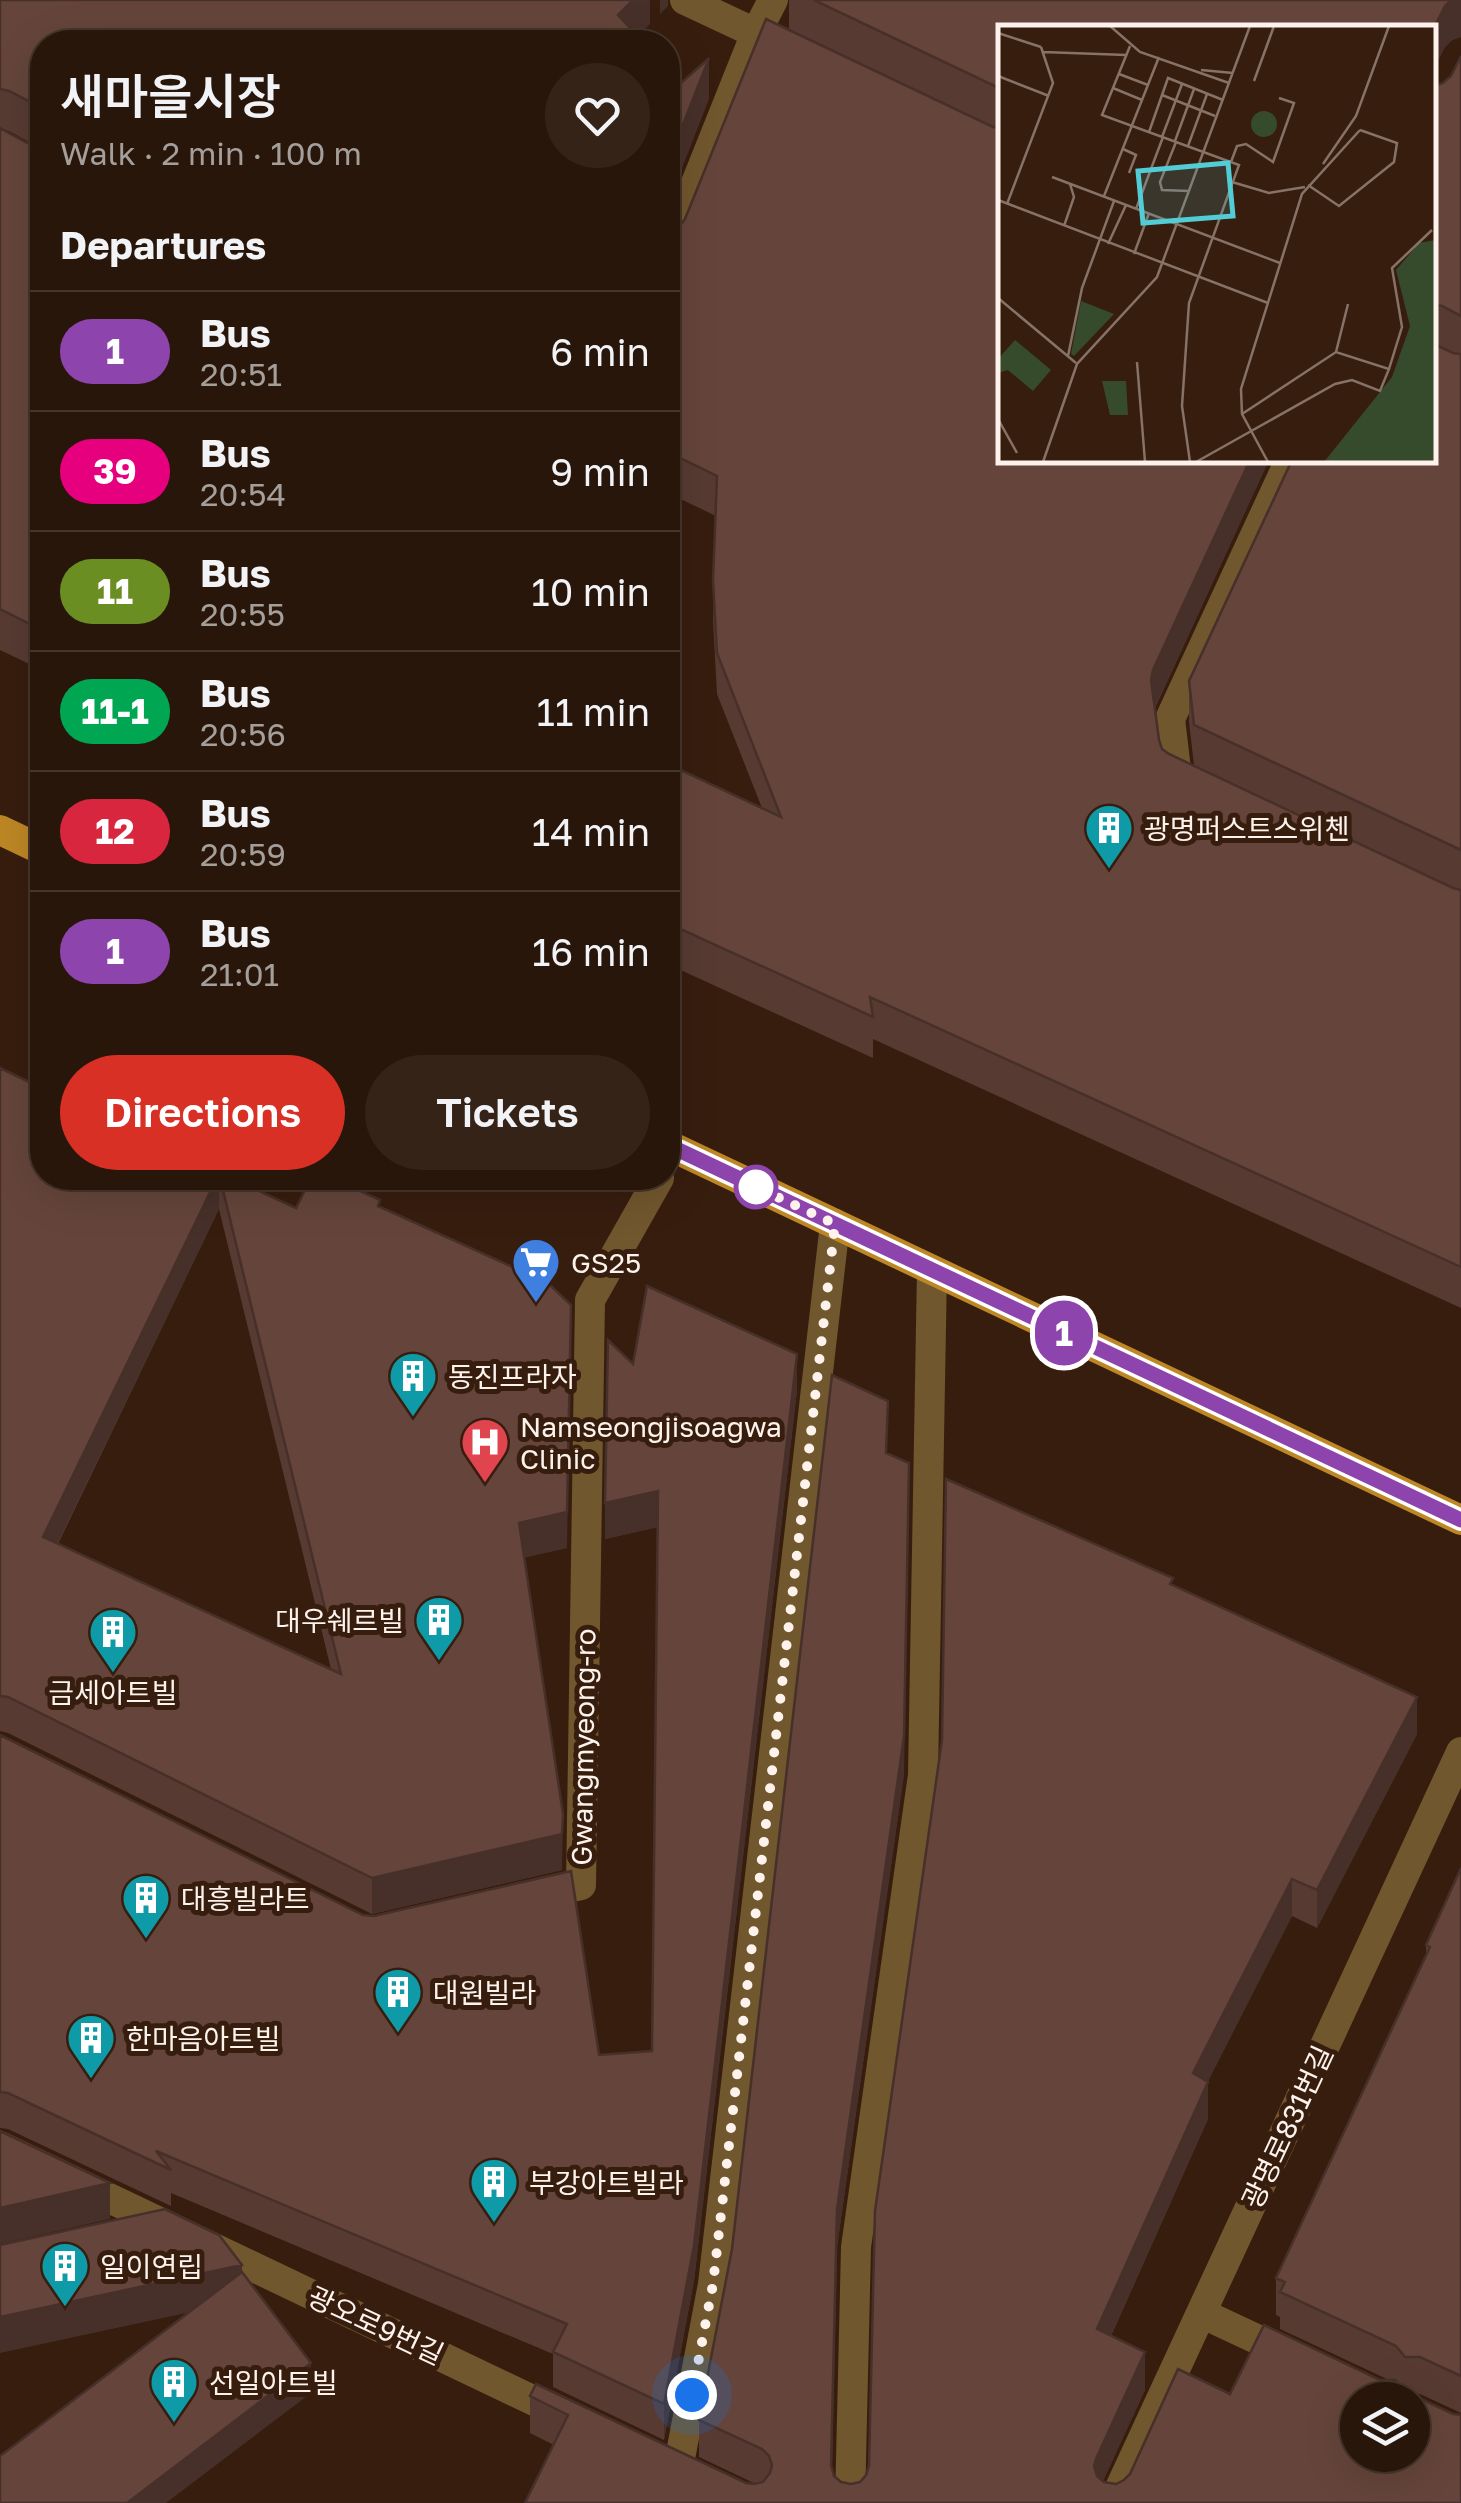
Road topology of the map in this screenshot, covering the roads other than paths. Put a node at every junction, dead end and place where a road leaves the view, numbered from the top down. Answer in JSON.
{"nodes":[{"id":1,"x":685,"y":0,"type":"edge"},
{"id":2,"x":774,"y":0,"type":"edge"},
{"id":3,"x":756,"y":33,"type":"junction"},
{"id":4,"x":826,"y":67,"type":"edge"},
{"id":5,"x":680,"y":223,"type":"edge"},
{"id":6,"x":1289,"y":462,"type":"edge"},
{"id":7,"x":1213,"y":795,"type":"edge"},
{"id":8,"x":0,"y":830,"type":"edge"},
{"id":9,"x":30,"y":844,"type":"edge"},
{"id":10,"x":680,"y":1156,"type":"edge"},
{"id":11,"x":652,"y":1190,"type":"edge"},
{"id":12,"x":835,"y":1224,"type":"junction"},
{"id":13,"x":932,"y":1270,"type":"junction"},
{"id":14,"x":1461,"y":1520,"type":"edge"},
{"id":15,"x":1461,"y":1752,"type":"edge"},
{"id":16,"x":504,"y":1903,"type":"edge"},
{"id":17,"x":0,"y":2146,"type":"edge"},
{"id":18,"x":167,"y":2226,"type":"junction"},
{"id":19,"x":130,"y":2234,"type":"edge"},
{"id":20,"x":1201,"y":2313,"type":"junction"},
{"id":21,"x":1320,"y":2368,"type":"edge"},
{"id":22,"x":590,"y":2427,"type":"edge"},
{"id":23,"x":708,"y":2482,"type":"edge"},
{"id":24,"x":850,"y":2503,"type":"edge"},
{"id":25,"x":1113,"y":2503,"type":"edge"}],
"edges":[{"from":1,"to":3,"type":"street"},
{"from":2,"to":3,"type":"street"},
{"from":3,"to":4,"type":"street"},
{"from":3,"to":5,"type":"street"},
{"from":6,"to":7,"type":"street"},
{"from":8,"to":9,"type":"main road"},
{"from":10,"to":12,"type":"main road"},
{"from":11,"to":16,"type":"street","name":"Gwangmyeong-ro"},
{"from":12,"to":13,"type":"main road"},
{"from":12,"to":23,"type":"street"},
{"from":13,"to":14,"type":"main road"},
{"from":13,"to":24,"type":"street"},
{"from":15,"to":20,"type":"street","name":"광명로831번길"},
{"from":17,"to":18,"type":"street","name":"광오로9번길"},
{"from":18,"to":19,"type":"street"},
{"from":18,"to":22,"type":"street","name":"광오로9번길"},
{"from":20,"to":21,"type":"street"},
{"from":20,"to":25,"type":"street","name":"광명로831번길"}]}
